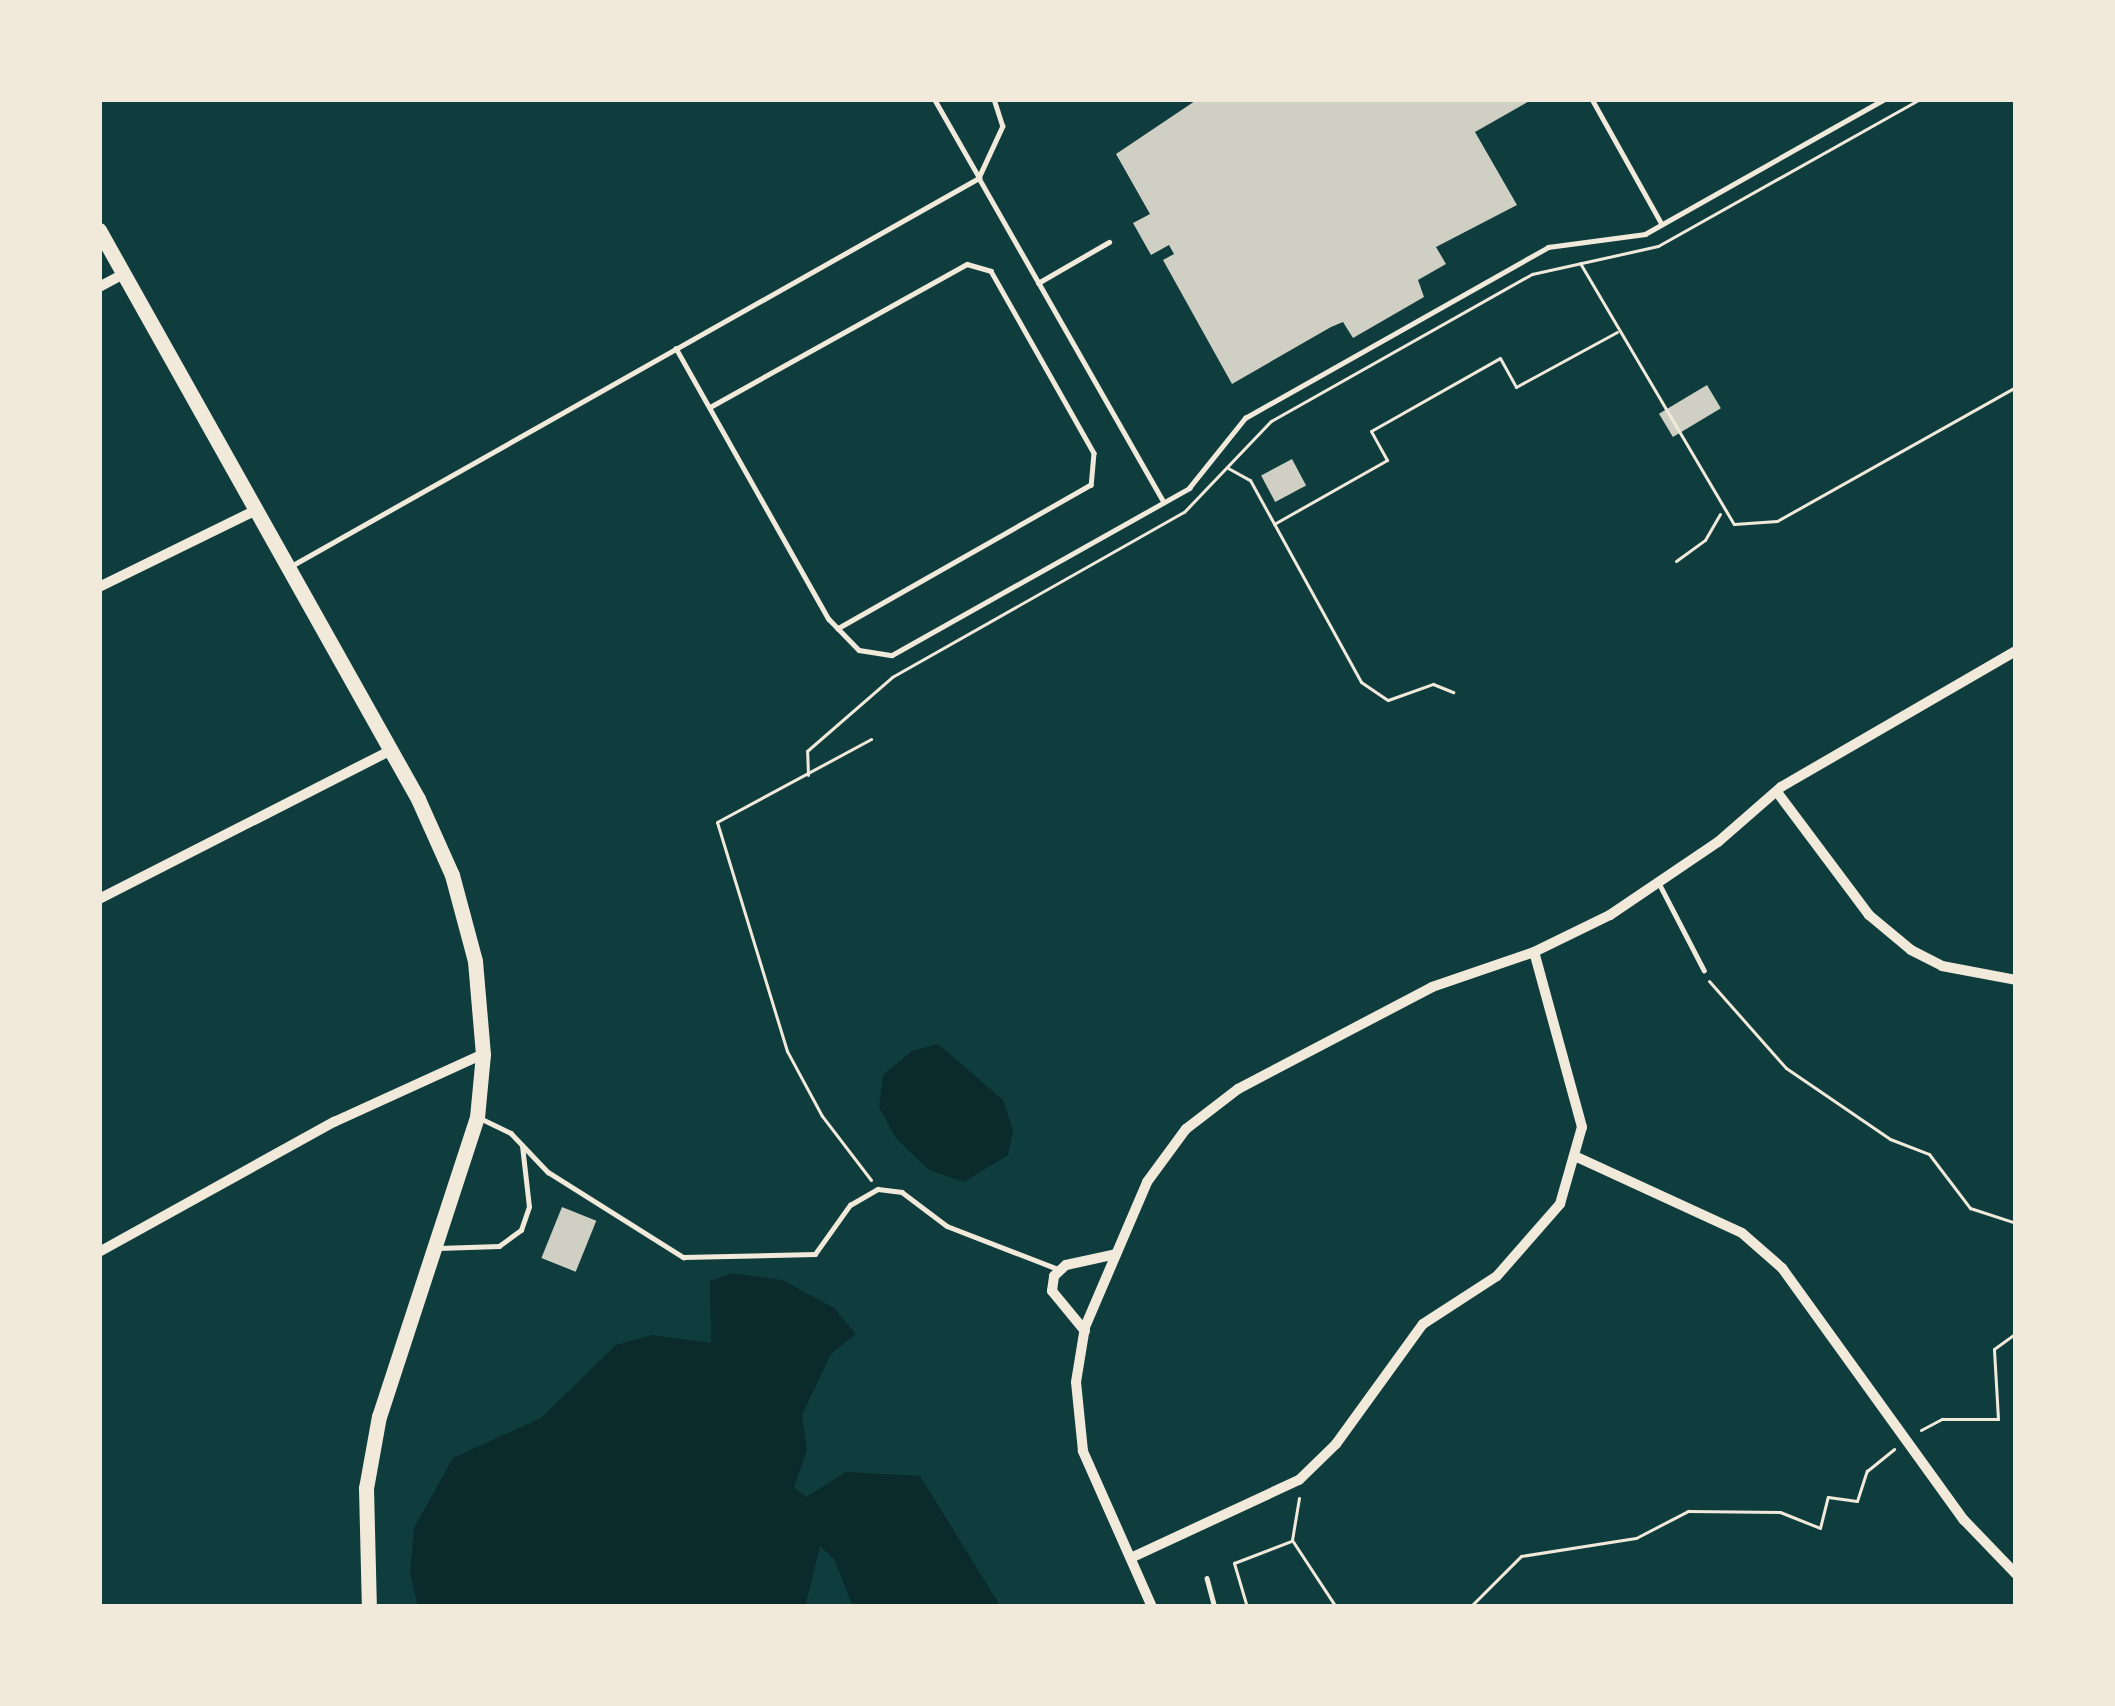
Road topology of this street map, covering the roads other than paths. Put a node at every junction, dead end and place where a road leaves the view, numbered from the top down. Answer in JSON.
{"nodes":[{"id":1,"x":934,"y":99,"type":"edge"},
{"id":2,"x":994,"y":99,"type":"edge"},
{"id":3,"x":1592,"y":99,"type":"edge"},
{"id":4,"x":1885,"y":99,"type":"edge"},
{"id":5,"x":979,"y":178,"type":"junction"},
{"id":6,"x":1662,"y":224,"type":"junction"},
{"id":7,"x":99,"y":230,"type":"edge"},
{"id":8,"x":1109,"y":242,"type":"dead end"},
{"id":9,"x":123,"y":274,"type":"junction"},
{"id":10,"x":1038,"y":283,"type":"junction"},
{"id":11,"x":99,"y":287,"type":"edge"},
{"id":12,"x":676,"y":348,"type":"junction"},
{"id":13,"x":710,"y":407,"type":"junction"},
{"id":14,"x":1164,"y":502,"type":"junction"},
{"id":15,"x":256,"y":510,"type":"junction"},
{"id":16,"x":288,"y":568,"type":"junction"},
{"id":17,"x":99,"y":587,"type":"edge"},
{"id":18,"x":838,"y":629,"type":"junction"},
{"id":19,"x":2016,"y":651,"type":"edge"},
{"id":20,"x":391,"y":750,"type":"junction"},
{"id":21,"x":1777,"y":792,"type":"junction"},
{"id":22,"x":1660,"y":885,"type":"junction"},
{"id":23,"x":99,"y":899,"type":"edge"},
{"id":24,"x":1534,"y":952,"type":"junction"},
{"id":25,"x":1704,"y":970,"type":"road end"},
{"id":26,"x":2016,"y":980,"type":"edge"},
{"id":27,"x":483,"y":1054,"type":"junction"},
{"id":28,"x":477,"y":1117,"type":"junction"},
{"id":29,"x":522,"y":1144,"type":"junction"},
{"id":30,"x":1579,"y":1158,"type":"junction"},
{"id":31,"x":438,"y":1248,"type":"junction"},
{"id":32,"x":99,"y":1252,"type":"edge"},
{"id":33,"x":1116,"y":1254,"type":"junction"},
{"id":34,"x":1058,"y":1269,"type":"junction"},
{"id":35,"x":1085,"y":1330,"type":"junction"},
{"id":36,"x":1135,"y":1556,"type":"junction"},
{"id":37,"x":2016,"y":1574,"type":"edge"},
{"id":38,"x":1207,"y":1578,"type":"dead end"},
{"id":39,"x":369,"y":1607,"type":"edge"},
{"id":40,"x":1152,"y":1607,"type":"edge"},
{"id":41,"x":1215,"y":1607,"type":"edge"}],
"edges":[{"from":1,"to":5,"type":"lane"},
{"from":2,"to":5,"type":"lane"},
{"from":3,"to":6,"type":"lane"},
{"from":4,"to":6,"type":"lane"},
{"from":5,"to":10,"type":"lane"},
{"from":5,"to":12,"type":"lane"},
{"from":6,"to":14,"type":"lane"},
{"from":7,"to":9,"type":"main road"},
{"from":8,"to":10,"type":"lane"},
{"from":9,"to":11,"type":"street"},
{"from":9,"to":15,"type":"main road"},
{"from":10,"to":14,"type":"lane"},
{"from":12,"to":13,"type":"lane"},
{"from":12,"to":16,"type":"lane"},
{"from":13,"to":18,"type":"lane"},
{"from":13,"to":18,"type":"lane"},
{"from":14,"to":18,"type":"lane"},
{"from":15,"to":16,"type":"main road"},
{"from":15,"to":17,"type":"street"},
{"from":16,"to":20,"type":"main road"},
{"from":19,"to":21,"type":"street"},
{"from":20,"to":23,"type":"street"},
{"from":20,"to":27,"type":"main road"},
{"from":21,"to":22,"type":"street"},
{"from":21,"to":26,"type":"street"},
{"from":22,"to":24,"type":"street"},
{"from":22,"to":25,"type":"lane"},
{"from":24,"to":30,"type":"street"},
{"from":24,"to":33,"type":"street"},
{"from":27,"to":28,"type":"main road"},
{"from":27,"to":32,"type":"street"},
{"from":28,"to":29,"type":"lane"},
{"from":28,"to":31,"type":"main road"},
{"from":29,"to":31,"type":"lane"},
{"from":29,"to":34,"type":"lane"},
{"from":30,"to":36,"type":"street"},
{"from":30,"to":37,"type":"street"},
{"from":31,"to":39,"type":"main road"},
{"from":33,"to":34,"type":"street"},
{"from":33,"to":35,"type":"street"},
{"from":34,"to":35,"type":"street"},
{"from":35,"to":36,"type":"street"},
{"from":36,"to":40,"type":"street"},
{"from":38,"to":41,"type":"lane"}]}
